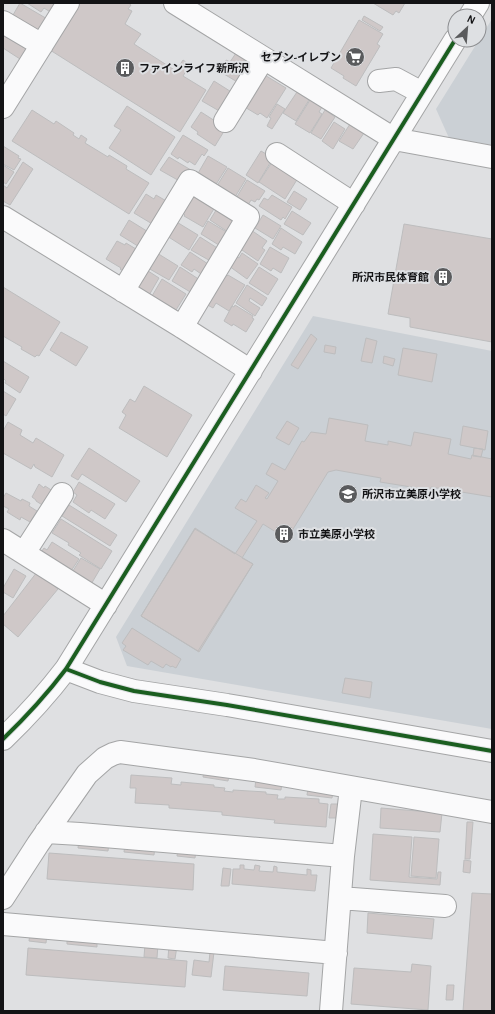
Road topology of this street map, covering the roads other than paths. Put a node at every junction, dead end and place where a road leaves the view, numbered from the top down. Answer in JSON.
{"nodes":[{"id":1,"x":68,"y":3,"type":"edge"},
{"id":2,"x":175,"y":3,"type":"edge"},
{"id":3,"x":3,"y":22,"type":"edge"},
{"id":4,"x":42,"y":45,"type":"junction"},
{"id":5,"x":450,"y":48,"type":"edge"},
{"id":6,"x":263,"y":59,"type":"junction"},
{"id":7,"x":379,"y":81,"type":"dead end"},
{"id":8,"x":422,"y":93,"type":"junction"},
{"id":9,"x":3,"y":107,"type":"edge"},
{"id":10,"x":225,"y":121,"type":"dead end"},
{"id":11,"x":394,"y":139,"type":"junction"},
{"id":12,"x":277,"y":154,"type":"dead end"},
{"id":13,"x":492,"y":157,"type":"edge"},
{"id":14,"x":354,"y":204,"type":"junction"},
{"id":15,"x":3,"y":217,"type":"edge"},
{"id":16,"x":123,"y":291,"type":"junction"},
{"id":17,"x":182,"y":327,"type":"junction"},
{"id":18,"x":250,"y":371,"type":"junction"},
{"id":19,"x":62,"y":494,"type":"dead end"},
{"id":20,"x":3,"y":540,"type":"edge"},
{"id":21,"x":24,"y":553,"type":"junction"},
{"id":22,"x":106,"y":605,"type":"junction"},
{"id":23,"x":66,"y":669,"type":"junction"},
{"id":24,"x":3,"y":739,"type":"edge"},
{"id":25,"x":492,"y":751,"type":"edge"},
{"id":26,"x":351,"y":788,"type":"junction"},
{"id":27,"x":492,"y":812,"type":"edge"},
{"id":28,"x":46,"y":832,"type":"junction"},
{"id":29,"x":343,"y":856,"type":"junction"},
{"id":30,"x":3,"y":898,"type":"edge"},
{"id":31,"x":340,"y":898,"type":"junction"},
{"id":32,"x":445,"y":906,"type":"dead end"},
{"id":33,"x":3,"y":924,"type":"edge"},
{"id":34,"x":336,"y":953,"type":"junction"},
{"id":35,"x":331,"y":1011,"type":"edge"}],
"edges":[{"from":1,"to":4,"type":"street"},
{"from":2,"to":6,"type":"street"},
{"from":3,"to":4,"type":"street"},
{"from":4,"to":9,"type":"street"},
{"from":5,"to":8,"type":"street"},
{"from":6,"to":10,"type":"street"},
{"from":6,"to":11,"type":"street"},
{"from":7,"to":8,"type":"street"},
{"from":8,"to":11,"type":"street"},
{"from":11,"to":13,"type":"street"},
{"from":11,"to":14,"type":"street"},
{"from":12,"to":14,"type":"street"},
{"from":14,"to":18,"type":"street"},
{"from":15,"to":16,"type":"street"},
{"from":16,"to":17,"type":"street"},
{"from":16,"to":17,"type":"street"},
{"from":17,"to":18,"type":"street"},
{"from":18,"to":22,"type":"street"},
{"from":19,"to":21,"type":"street"},
{"from":20,"to":21,"type":"street"},
{"from":21,"to":22,"type":"street"},
{"from":22,"to":23,"type":"street"},
{"from":23,"to":24,"type":"street"},
{"from":23,"to":25,"type":"street"},
{"from":26,"to":27,"type":"street"},
{"from":26,"to":28,"type":"street"},
{"from":26,"to":29,"type":"street"},
{"from":28,"to":29,"type":"street"},
{"from":28,"to":30,"type":"street"},
{"from":29,"to":31,"type":"street"},
{"from":31,"to":32,"type":"street"},
{"from":31,"to":34,"type":"street"},
{"from":33,"to":34,"type":"street"},
{"from":34,"to":35,"type":"street"}]}
